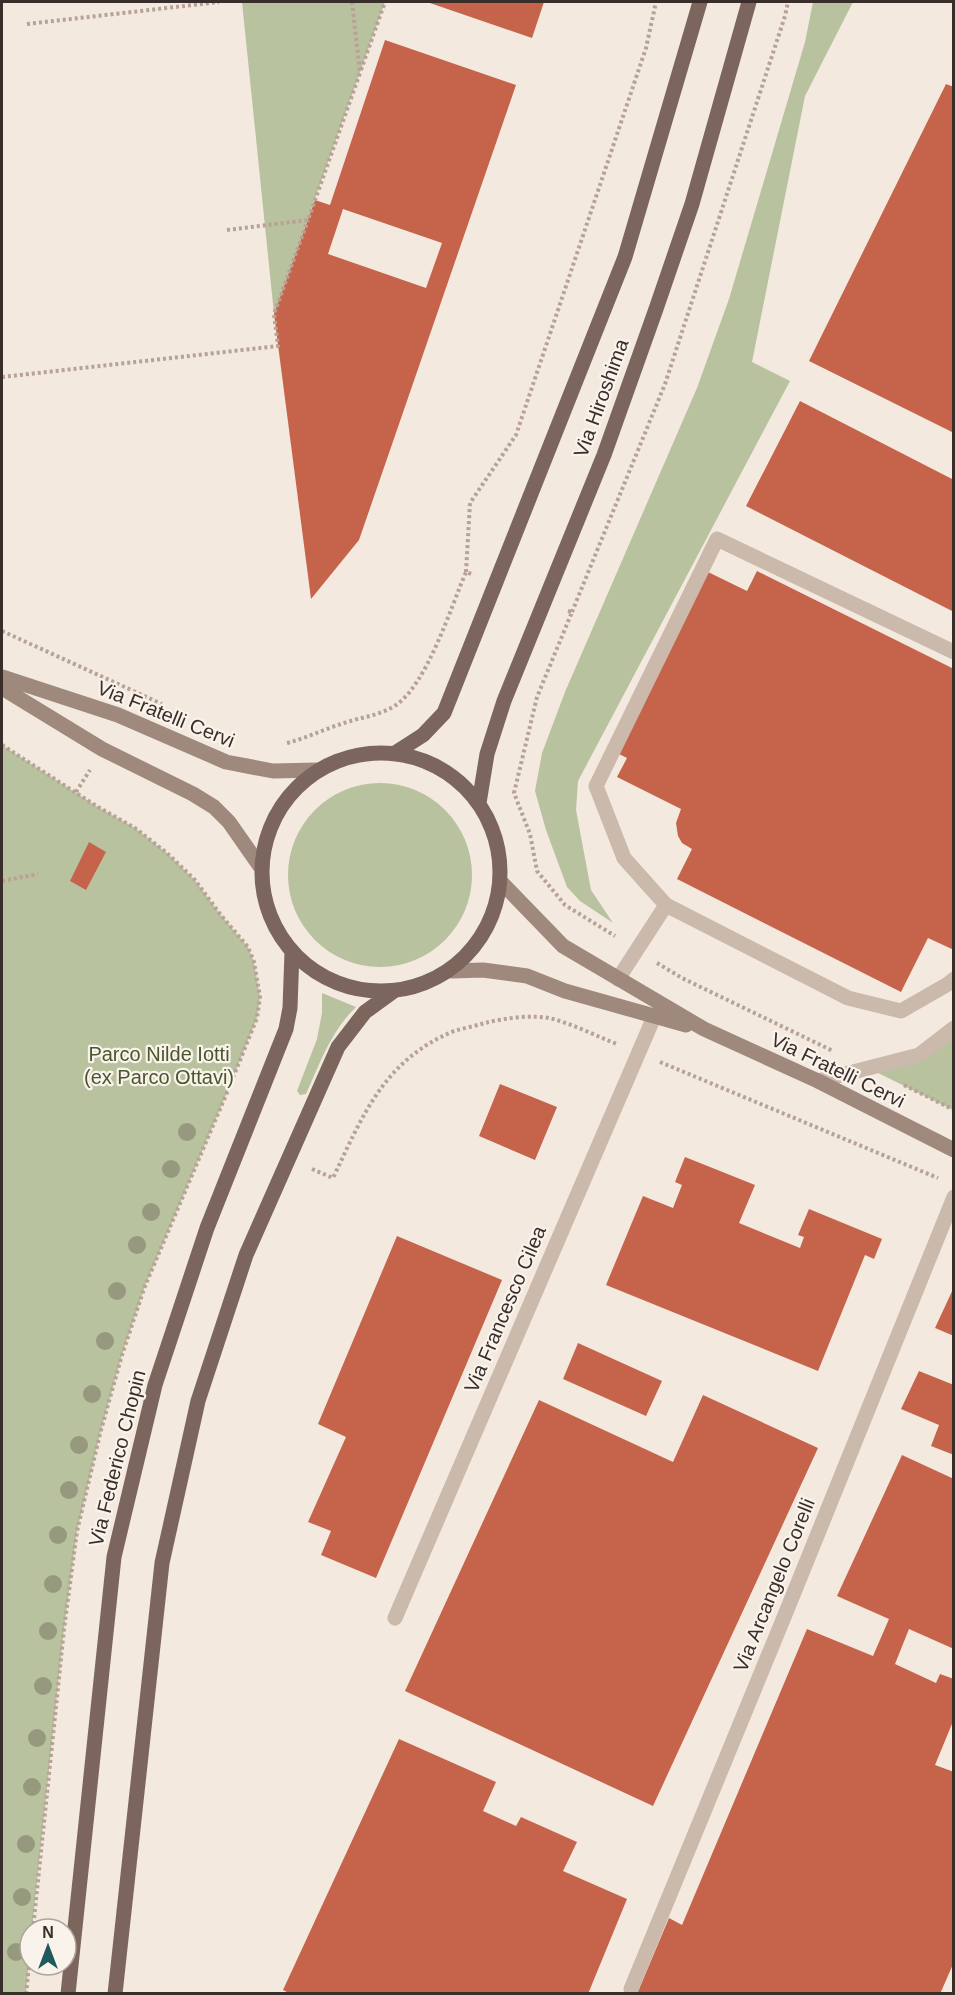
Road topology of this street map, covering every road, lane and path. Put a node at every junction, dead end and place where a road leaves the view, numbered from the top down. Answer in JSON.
{"nodes":[{"id":1,"x":219,"y":2,"type":"edge"},
{"id":2,"x":352,"y":2,"type":"edge"},
{"id":3,"x":385,"y":2,"type":"edge"},
{"id":4,"x":656,"y":2,"type":"edge"},
{"id":5,"x":700,"y":2,"type":"edge"},
{"id":6,"x":749,"y":2,"type":"edge"},
{"id":7,"x":788,"y":2,"type":"edge"},
{"id":8,"x":27,"y":24,"type":"dead end"},
{"id":9,"x":360,"y":74,"type":"junction"},
{"id":10,"x":308,"y":220,"type":"junction"},
{"id":11,"x":227,"y":230,"type":"dead end"},
{"id":12,"x":2,"y":376,"type":"edge"},
{"id":13,"x":466,"y":572,"type":"dead end"},
{"id":14,"x":572,"y":612,"type":"dead end"},
{"id":15,"x":2,"y":631,"type":"edge"},
{"id":16,"x":954,"y":652,"type":"edge"},
{"id":17,"x":2,"y":677,"type":"edge"},
{"id":18,"x":2,"y":688,"type":"edge"},
{"id":19,"x":132,"y":690,"type":"dead end"},
{"id":20,"x":2,"y":745,"type":"edge"},
{"id":21,"x":395,"y":753,"type":"junction"},
{"id":22,"x":317,"y":770,"type":"junction"},
{"id":23,"x":479,"y":803,"type":"junction"},
{"id":24,"x":259,"y":865,"type":"junction"},
{"id":25,"x":38,"y":874,"type":"dead end"},
{"id":26,"x":2,"y":881,"type":"edge"},
{"id":27,"x":501,"y":882,"type":"junction"},
{"id":28,"x":666,"y":904,"type":"junction"},
{"id":29,"x":594,"y":923,"type":"dead end"},
{"id":30,"x":637,"y":950,"type":"junction"},
{"id":31,"x":292,"y":952,"type":"junction"},
{"id":32,"x":452,"y":971,"type":"junction"},
{"id":33,"x":618,"y":978,"type":"junction"},
{"id":34,"x":954,"y":978,"type":"edge"},
{"id":35,"x":394,"y":991,"type":"junction"},
{"id":36,"x":654,"y":1017,"type":"junction"},
{"id":37,"x":954,"y":1028,"type":"edge"},
{"id":38,"x":704,"y":1029,"type":"junction"},
{"id":39,"x":639,"y":1053,"type":"junction"},
{"id":40,"x":868,"y":1068,"type":"junction"},
{"id":41,"x":818,"y":1081,"type":"junction"},
{"id":42,"x":954,"y":1110,"type":"edge"},
{"id":43,"x":241,"y":1140,"type":"junction"},
{"id":44,"x":954,"y":1150,"type":"edge"},
{"id":45,"x":288,"y":1159,"type":"junction"},
{"id":46,"x":943,"y":1180,"type":"dead end"},
{"id":47,"x":954,"y":1197,"type":"edge"},
{"id":48,"x":395,"y":1618,"type":"dead end"},
{"id":49,"x":28,"y":1977,"type":"edge"},
{"id":50,"x":631,"y":1989,"type":"dead end"},
{"id":51,"x":26,"y":1994,"type":"edge"},
{"id":52,"x":68,"y":1994,"type":"edge"},
{"id":53,"x":115,"y":1994,"type":"edge"}],
"edges":[{"from":1,"to":8,"type":"path"},
{"from":2,"to":9,"type":"path"},
{"from":3,"to":9,"type":"path"},
{"from":4,"to":13,"type":"path"},
{"from":5,"to":21,"type":"main road","name":"Via Hiroshima"},
{"from":6,"to":23,"type":"main road","name":"Via Hiroshima"},
{"from":7,"to":14,"type":"path"},
{"from":9,"to":10,"type":"path"},
{"from":10,"to":11,"type":"path"},
{"from":10,"to":12,"type":"path"},
{"from":15,"to":19,"type":"path"},
{"from":16,"to":28,"type":"street"},
{"from":17,"to":22,"type":"main road","name":"Via Fratelli Cervi"},
{"from":18,"to":24,"type":"main road","name":"Via Fratelli Cervi"},
{"from":20,"to":43,"type":"path"},
{"from":21,"to":22,"type":"main road","name":"Via Fratelli Cervi"},
{"from":21,"to":23,"type":"main road","name":"Via Fratelli Cervi"},
{"from":22,"to":24,"type":"main road","name":"Via Fratelli Cervi"},
{"from":23,"to":27,"type":"main road","name":"Via Fratelli Cervi"},
{"from":24,"to":31,"type":"main road","name":"Via Fratelli Cervi"},
{"from":25,"to":26,"type":"path"},
{"from":27,"to":32,"type":"main road","name":"Via Fratelli Cervi"},
{"from":27,"to":33,"type":"main road","name":"Via Fratelli Cervi"},
{"from":28,"to":30,"type":"street"},
{"from":28,"to":34,"type":"street"},
{"from":29,"to":30,"type":"path"},
{"from":30,"to":33,"type":"street"},
{"from":30,"to":40,"type":"path"},
{"from":31,"to":35,"type":"main road","name":"Via Fratelli Cervi"},
{"from":31,"to":43,"type":"main road","name":"Via Federico Chopin"},
{"from":32,"to":35,"type":"main road","name":"Via Fratelli Cervi"},
{"from":32,"to":36,"type":"main road","name":"Via Fratelli Cervi"},
{"from":33,"to":38,"type":"main road","name":"Via Fratelli Cervi"},
{"from":35,"to":45,"type":"main road"},
{"from":36,"to":38,"type":"main road","name":"Via Fratelli Cervi"},
{"from":36,"to":39,"type":"street","name":"Via Francesco Cilea"},
{"from":37,"to":40,"type":"street"},
{"from":38,"to":41,"type":"main road","name":"Via Fratelli Cervi"},
{"from":39,"to":45,"type":"path"},
{"from":39,"to":46,"type":"path"},
{"from":39,"to":48,"type":"street","name":"Via Francesco Cilea"},
{"from":40,"to":41,"type":"street"},
{"from":40,"to":42,"type":"path"},
{"from":41,"to":44,"type":"main road","name":"Via Fratelli Cervi"},
{"from":43,"to":52,"type":"main road","name":"Via Federico Chopin"},
{"from":45,"to":53,"type":"main road"},
{"from":47,"to":50,"type":"street","name":"Via Arcangelo Corelli"},
{"from":49,"to":51,"type":"path"}]}
